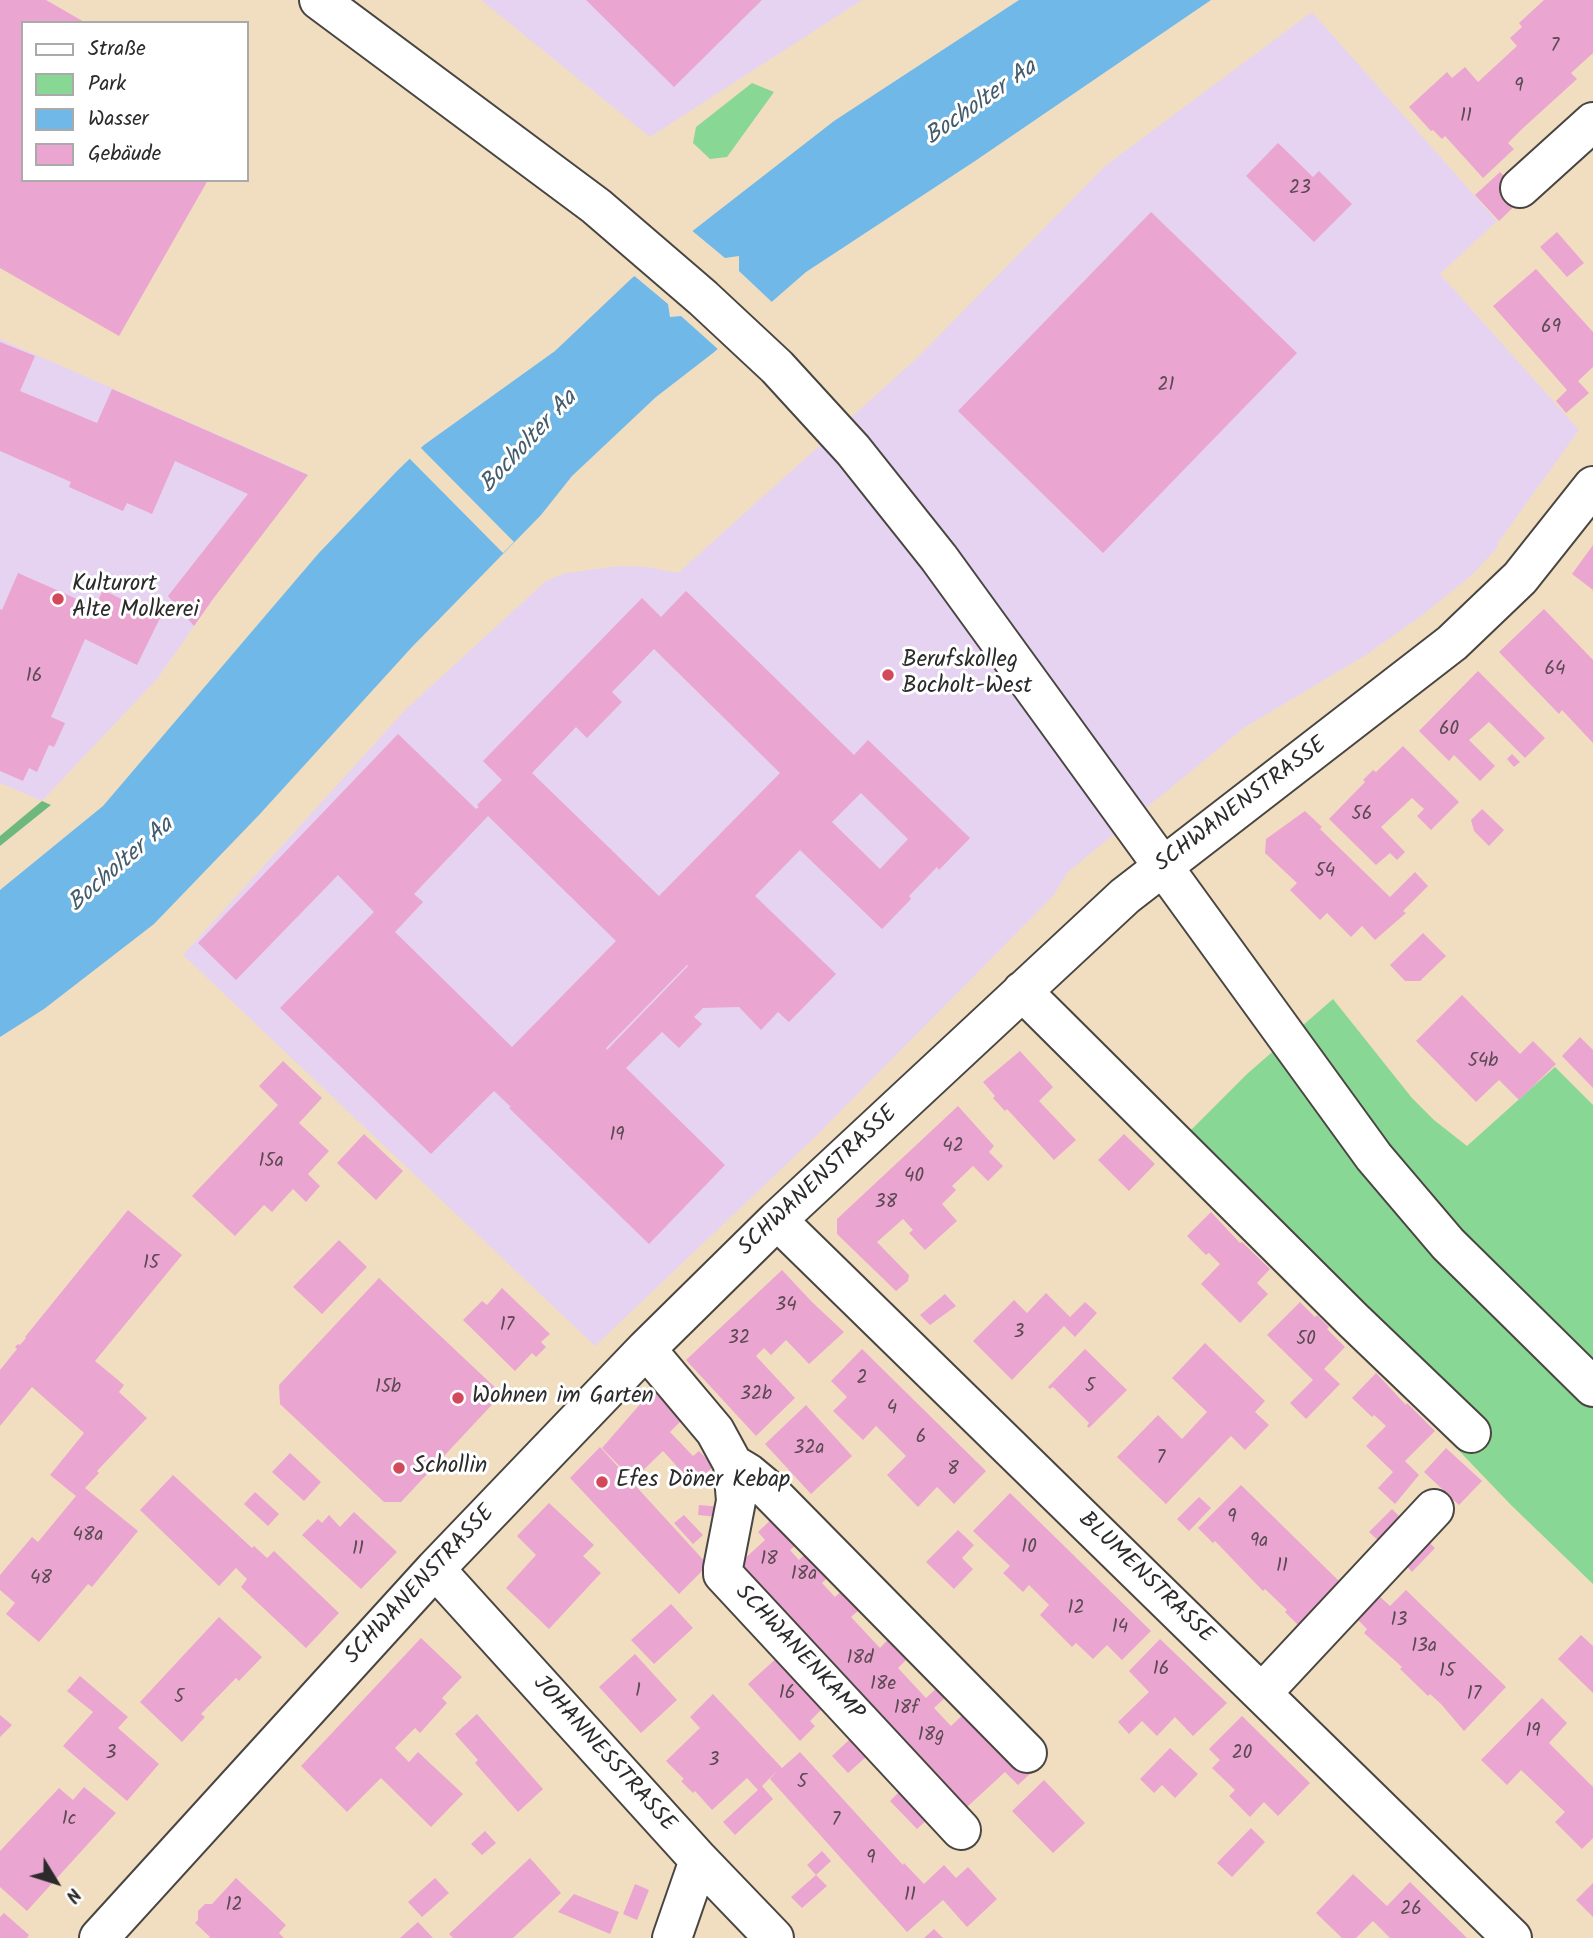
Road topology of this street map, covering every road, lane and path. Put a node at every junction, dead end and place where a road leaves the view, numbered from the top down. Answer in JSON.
{"nodes":[{"id":1,"x":319,"y":0,"type":"edge"},
{"id":2,"x":1593,"y":122,"type":"edge"},
{"id":3,"x":1520,"y":188,"type":"dead end"},
{"id":4,"x":1593,"y":486,"type":"edge"},
{"id":5,"x":1162,"y":867,"type":"junction"},
{"id":6,"x":1022,"y":992,"type":"junction"},
{"id":7,"x":777,"y":1220,"type":"junction"},
{"id":8,"x":646,"y":1349,"type":"junction"},
{"id":9,"x":1593,"y":1387,"type":"edge"},
{"id":10,"x":1472,"y":1433,"type":"dead end"},
{"id":11,"x":733,"y":1464,"type":"junction"},
{"id":12,"x":1434,"y":1509,"type":"dead end"},
{"id":13,"x":435,"y":1569,"type":"junction"},
{"id":14,"x":1262,"y":1693,"type":"junction"},
{"id":15,"x":1027,"y":1753,"type":"dead end"},
{"id":16,"x":961,"y":1830,"type":"dead end"},
{"id":17,"x":699,"y":1860,"type":"junction"},
{"id":18,"x":99,"y":1938,"type":"edge"},
{"id":19,"x":672,"y":1938,"type":"edge"},
{"id":20,"x":774,"y":1938,"type":"edge"},
{"id":21,"x":1512,"y":1938,"type":"edge"}],
"edges":[{"from":1,"to":5,"type":"street"},
{"from":2,"to":3,"type":"street"},
{"from":4,"to":5,"type":"street","name":"SCHWANENSTRASSE"},
{"from":5,"to":6,"type":"street","name":"SCHWANENSTRASSE"},
{"from":5,"to":9,"type":"street"},
{"from":6,"to":7,"type":"street","name":"SCHWANENSTRASSE"},
{"from":6,"to":10,"type":"street"},
{"from":7,"to":8,"type":"street","name":"SCHWANENSTRASSE"},
{"from":7,"to":14,"type":"street","name":"BLUMENSTRASSE"},
{"from":8,"to":11,"type":"street","name":"SCHWANENKAMP"},
{"from":8,"to":13,"type":"street","name":"SCHWANENSTRASSE"},
{"from":11,"to":15,"type":"street"},
{"from":11,"to":16,"type":"street","name":"SCHWANENKAMP"},
{"from":12,"to":14,"type":"street"},
{"from":13,"to":17,"type":"street","name":"JOHANNESSTRASSE"},
{"from":13,"to":18,"type":"street","name":"SCHWANENSTRASSE"},
{"from":14,"to":21,"type":"street","name":"BLUMENSTRASSE"},
{"from":17,"to":19,"type":"street"},
{"from":17,"to":20,"type":"street","name":"JOHANNESSTRASSE"}]}
